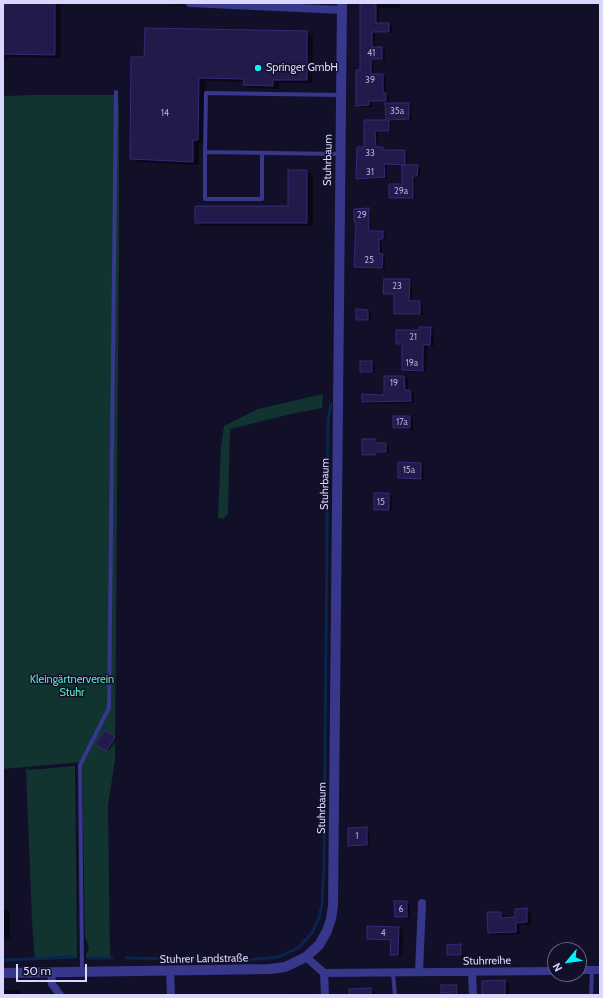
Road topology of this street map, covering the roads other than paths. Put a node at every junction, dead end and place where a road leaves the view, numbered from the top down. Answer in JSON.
{"nodes":[{"id":1,"x":190,"y":3,"type":"edge"},
{"id":2,"x":342,"y":6,"type":"edge"},
{"id":3,"x":116,"y":92,"type":"dead end"},
{"id":4,"x":341,"y":95,"type":"junction"},
{"id":5,"x":205,"y":152,"type":"junction"},
{"id":6,"x":262,"y":153,"type":"junction"},
{"id":7,"x":340,"y":154,"type":"junction"},
{"id":8,"x":422,"y":903,"type":"dead end"},
{"id":9,"x":306,"y":957,"type":"junction"},
{"id":10,"x":596,"y":970,"type":"edge"},
{"id":11,"x":170,"y":971,"type":"junction"},
{"id":12,"x":547,"y":971,"type":"edge"},
{"id":13,"x":51,"y":972,"type":"junction"},
{"id":14,"x":82,"y":972,"type":"junction"},
{"id":15,"x":393,"y":972,"type":"junction"},
{"id":16,"x":419,"y":972,"type":"junction"},
{"id":17,"x":3,"y":973,"type":"edge"},
{"id":18,"x":324,"y":973,"type":"junction"},
{"id":19,"x":472,"y":973,"type":"junction"},
{"id":20,"x":60,"y":995,"type":"edge"},
{"id":21,"x":171,"y":995,"type":"edge"},
{"id":22,"x":325,"y":995,"type":"edge"},
{"id":23,"x":394,"y":995,"type":"edge"},
{"id":24,"x":473,"y":995,"type":"edge"},
{"id":25,"x":591,"y":995,"type":"edge"}],
"edges":[{"from":1,"to":2,"type":"street"},
{"from":2,"to":4,"type":"street","name":"Stuhrbaum"},
{"from":3,"to":14,"type":"lane"},
{"from":4,"to":5,"type":"lane"},
{"from":4,"to":7,"type":"street","name":"Stuhrbaum"},
{"from":5,"to":6,"type":"lane"},
{"from":5,"to":6,"type":"lane"},
{"from":6,"to":7,"type":"lane"},
{"from":7,"to":9,"type":"street","name":"Stuhrbaum"},
{"from":8,"to":16,"type":"street"},
{"from":9,"to":11,"type":"street","name":"Stuhrer Landstraße"},
{"from":9,"to":18,"type":"street"},
{"from":10,"to":25,"type":"lane"},
{"from":11,"to":14,"type":"street","name":"Stuhrer Landstraße"},
{"from":11,"to":21,"type":"street"},
{"from":12,"to":19,"type":"street","name":"Stuhrreihe"},
{"from":13,"to":14,"type":"street","name":"Stuhrer Landstraße"},
{"from":13,"to":17,"type":"street","name":"Stuhrer Landstraße"},
{"from":13,"to":20,"type":"street"},
{"from":15,"to":16,"type":"street","name":"Stuhrreihe"},
{"from":15,"to":18,"type":"street","name":"Stuhrreihe"},
{"from":15,"to":23,"type":"lane"},
{"from":16,"to":19,"type":"street","name":"Stuhrreihe"},
{"from":18,"to":22,"type":"street"},
{"from":19,"to":24,"type":"street"}]}
